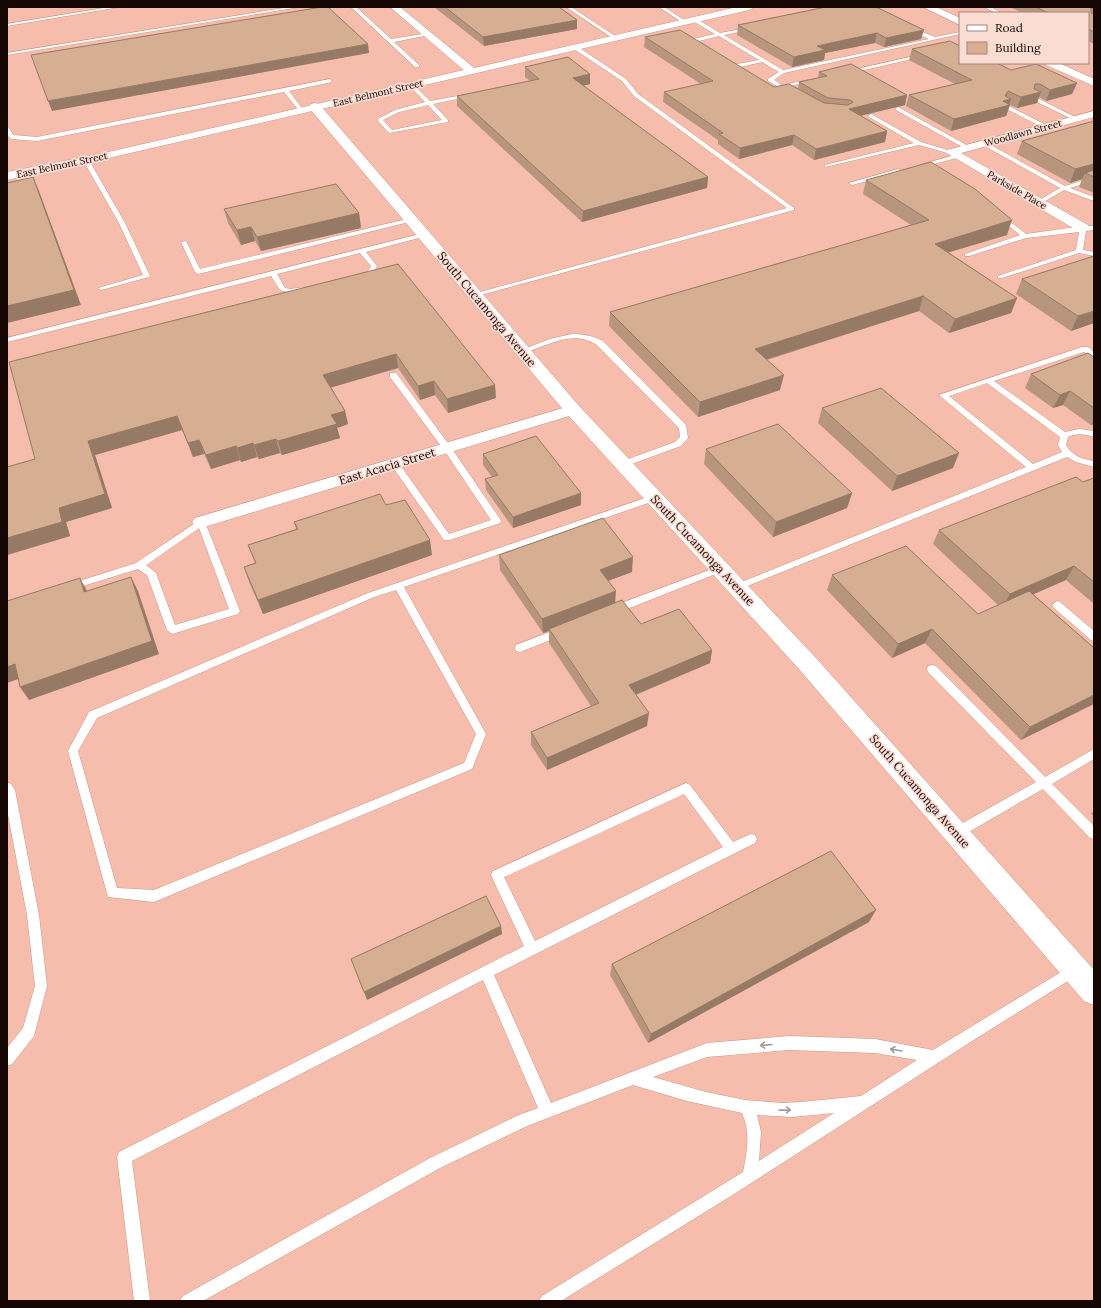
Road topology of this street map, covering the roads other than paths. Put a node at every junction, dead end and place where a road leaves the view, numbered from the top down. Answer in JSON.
{"nodes":[{"id":1,"x":118,"y":7,"type":"edge"},
{"id":2,"x":298,"y":7,"type":"edge"},
{"id":3,"x":353,"y":7,"type":"edge"},
{"id":4,"x":395,"y":7,"type":"edge"},
{"id":5,"x":568,"y":7,"type":"edge"},
{"id":6,"x":661,"y":7,"type":"edge"},
{"id":7,"x":749,"y":7,"type":"edge"},
{"id":8,"x":928,"y":7,"type":"edge"},
{"id":9,"x":986,"y":7,"type":"edge"},
{"id":10,"x":998,"y":12,"type":"edge"},
{"id":11,"x":690,"y":21,"type":"junction"},
{"id":12,"x":959,"y":22,"type":"edge"},
{"id":13,"x":7,"y":25,"type":"edge"},
{"id":14,"x":757,"y":26,"type":"edge"},
{"id":15,"x":908,"y":26,"type":"edge"},
{"id":16,"x":959,"y":33,"type":"edge"},
{"id":17,"x":427,"y":34,"type":"junction"},
{"id":18,"x":720,"y":35,"type":"junction"},
{"id":19,"x":616,"y":38,"type":"junction"},
{"id":20,"x":934,"y":39,"type":"junction"},
{"id":21,"x":390,"y":41,"type":"junction"},
{"id":22,"x":941,"y":42,"type":"edge"},
{"id":23,"x":576,"y":48,"type":"junction"},
{"id":24,"x":712,"y":51,"type":"edge"},
{"id":25,"x":873,"y":53,"type":"junction"},
{"id":26,"x":7,"y":54,"type":"edge"},
{"id":27,"x":926,"y":55,"type":"edge"},
{"id":28,"x":724,"y":59,"type":"edge"},
{"id":29,"x":844,"y":59,"type":"junction"},
{"id":30,"x":762,"y":61,"type":"junction"},
{"id":31,"x":850,"y":62,"type":"dead end"},
{"id":32,"x":891,"y":62,"type":"junction"},
{"id":33,"x":1052,"y":64,"type":"edge"},
{"id":34,"x":417,"y":66,"type":"dead end"},
{"id":35,"x":856,"y":66,"type":"edge"},
{"id":36,"x":861,"y":69,"type":"junction"},
{"id":37,"x":472,"y":72,"type":"junction"},
{"id":38,"x":782,"y":72,"type":"junction"},
{"id":39,"x":840,"y":74,"type":"edge"},
{"id":40,"x":818,"y":78,"type":"edge"},
{"id":41,"x":330,"y":81,"type":"dead end"},
{"id":42,"x":1094,"y":83,"type":"edge"},
{"id":43,"x":412,"y":85,"type":"junction"},
{"id":44,"x":782,"y":86,"type":"junction"},
{"id":45,"x":286,"y":90,"type":"junction"},
{"id":46,"x":476,"y":94,"type":"edge"},
{"id":47,"x":800,"y":97,"type":"edge"},
{"id":48,"x":1033,"y":98,"type":"edge"},
{"id":49,"x":430,"y":104,"type":"junction"},
{"id":50,"x":1005,"y":106,"type":"edge"},
{"id":51,"x":308,"y":109,"type":"junction"},
{"id":52,"x":898,"y":109,"type":"edge"},
{"id":53,"x":1094,"y":114,"type":"edge"},
{"id":54,"x":871,"y":116,"type":"edge"},
{"id":55,"x":1076,"y":119,"type":"junction"},
{"id":56,"x":1046,"y":127,"type":"junction"},
{"id":57,"x":7,"y":129,"type":"edge"},
{"id":58,"x":919,"y":143,"type":"junction"},
{"id":59,"x":985,"y":144,"type":"junction"},
{"id":60,"x":968,"y":148,"type":"junction"},
{"id":61,"x":955,"y":154,"type":"junction"},
{"id":62,"x":86,"y":160,"type":"junction"},
{"id":63,"x":923,"y":165,"type":"junction"},
{"id":64,"x":827,"y":166,"type":"dead end"},
{"id":65,"x":916,"y":166,"type":"edge"},
{"id":66,"x":930,"y":169,"type":"edge"},
{"id":67,"x":902,"y":170,"type":"edge"},
{"id":68,"x":7,"y":176,"type":"edge"},
{"id":69,"x":1094,"y":179,"type":"edge"},
{"id":70,"x":852,"y":183,"type":"dead end"},
{"id":71,"x":1064,"y":188,"type":"junction"},
{"id":72,"x":1094,"y":199,"type":"edge"},
{"id":73,"x":1038,"y":203,"type":"junction"},
{"id":74,"x":995,"y":213,"type":"edge"},
{"id":75,"x":411,"y":220,"type":"junction"},
{"id":76,"x":1088,"y":228,"type":"edge"},
{"id":77,"x":1094,"y":234,"type":"edge"},
{"id":78,"x":424,"y":235,"type":"junction"},
{"id":79,"x":1025,"y":236,"type":"junction"},
{"id":80,"x":184,"y":242,"type":"dead end"},
{"id":81,"x":362,"y":251,"type":"junction"},
{"id":82,"x":1079,"y":251,"type":"junction"},
{"id":83,"x":1094,"y":254,"type":"edge"},
{"id":84,"x":967,"y":255,"type":"edge"},
{"id":85,"x":273,"y":273,"type":"junction"},
{"id":86,"x":357,"y":276,"type":"edge"},
{"id":87,"x":1000,"y":277,"type":"dead end"},
{"id":88,"x":313,"y":287,"type":"edge"},
{"id":89,"x":101,"y":288,"type":"dead end"},
{"id":90,"x":475,"y":295,"type":"junction"},
{"id":91,"x":8,"y":340,"type":"edge"},
{"id":92,"x":523,"y":351,"type":"junction"},
{"id":93,"x":1094,"y":355,"type":"edge"},
{"id":94,"x":393,"y":374,"type":"edge"},
{"id":95,"x":990,"y":381,"type":"junction"},
{"id":96,"x":573,"y":410,"type":"junction"},
{"id":97,"x":1094,"y":434,"type":"edge"},
{"id":98,"x":1064,"y":436,"type":"junction"},
{"id":99,"x":447,"y":448,"type":"junction"},
{"id":100,"x":1068,"y":454,"type":"junction"},
{"id":101,"x":395,"y":464,"type":"junction"},
{"id":102,"x":623,"y":464,"type":"junction"},
{"id":103,"x":1094,"y":464,"type":"edge"},
{"id":104,"x":1033,"y":468,"type":"junction"},
{"id":105,"x":654,"y":498,"type":"junction"},
{"id":106,"x":201,"y":522,"type":"junction"},
{"id":107,"x":139,"y":565,"type":"junction"},
{"id":108,"x":720,"y":569,"type":"junction"},
{"id":109,"x":398,"y":586,"type":"junction"},
{"id":110,"x":737,"y":587,"type":"junction"},
{"id":111,"x":64,"y":589,"type":"edge"},
{"id":112,"x":1057,"y":605,"type":"dead end"},
{"id":113,"x":601,"y":616,"type":"edge"},
{"id":114,"x":572,"y":627,"type":"edge"},
{"id":115,"x":1094,"y":637,"type":"edge"},
{"id":116,"x":520,"y":648,"type":"dead end"},
{"id":117,"x":932,"y":669,"type":"dead end"},
{"id":118,"x":1094,"y":754,"type":"edge"},
{"id":119,"x":1044,"y":783,"type":"junction"},
{"id":120,"x":7,"y":787,"type":"edge"},
{"id":121,"x":956,"y":833,"type":"junction"},
{"id":122,"x":1094,"y":834,"type":"edge"},
{"id":123,"x":751,"y":839,"type":"dead end"},
{"id":124,"x":731,"y":849,"type":"junction"},
{"id":125,"x":532,"y":949,"type":"junction"},
{"id":126,"x":1075,"y":970,"type":"junction"},
{"id":127,"x":486,"y":972,"type":"junction"},
{"id":128,"x":1094,"y":991,"type":"edge"},
{"id":129,"x":934,"y":1057,"type":"junction"},
{"id":130,"x":7,"y":1059,"type":"edge"},
{"id":131,"x":633,"y":1078,"type":"junction"},
{"id":132,"x":863,"y":1102,"type":"junction"},
{"id":133,"x":746,"y":1107,"type":"junction"},
{"id":134,"x":547,"y":1111,"type":"junction"},
{"id":135,"x":749,"y":1176,"type":"junction"},
{"id":136,"x":142,"y":1301,"type":"edge"},
{"id":137,"x":188,"y":1301,"type":"edge"},
{"id":138,"x":547,"y":1301,"type":"edge"}],
"edges":[{"from":1,"to":13,"type":"lane"},
{"from":2,"to":26,"type":"lane"},
{"from":3,"to":21,"type":"lane"},
{"from":4,"to":17,"type":"street"},
{"from":5,"to":19,"type":"lane"},
{"from":6,"to":11,"type":"lane"},
{"from":7,"to":11,"type":"street","name":"East Belmont Street"},
{"from":8,"to":12,"type":"street"},
{"from":9,"to":10,"type":"lane"},
{"from":11,"to":18,"type":"lane"},
{"from":11,"to":19,"type":"street","name":"East Belmont Street"},
{"from":14,"to":18,"type":"lane"},
{"from":15,"to":20,"type":"lane"},
{"from":16,"to":20,"type":"lane"},
{"from":17,"to":21,"type":"lane"},
{"from":17,"to":37,"type":"street"},
{"from":18,"to":24,"type":"lane"},
{"from":18,"to":30,"type":"lane"},
{"from":19,"to":23,"type":"street","name":"East Belmont Street"},
{"from":20,"to":22,"type":"lane"},
{"from":20,"to":25,"type":"lane"},
{"from":21,"to":34,"type":"lane"},
{"from":23,"to":37,"type":"street","name":"East Belmont Street"},
{"from":23,"to":90,"type":"lane"},
{"from":25,"to":29,"type":"lane"},
{"from":25,"to":32,"type":"lane"},
{"from":27,"to":32,"type":"lane"},
{"from":28,"to":30,"type":"lane"},
{"from":29,"to":31,"type":"lane"},
{"from":29,"to":38,"type":"lane"},
{"from":30,"to":38,"type":"lane"},
{"from":32,"to":36,"type":"lane"},
{"from":33,"to":42,"type":"street"},
{"from":35,"to":36,"type":"lane"},
{"from":36,"to":39,"type":"lane"},
{"from":37,"to":43,"type":"street","name":"East Belmont Street"},
{"from":38,"to":44,"type":"lane"},
{"from":40,"to":44,"type":"lane"},
{"from":41,"to":45,"type":"lane"},
{"from":43,"to":49,"type":"lane"},
{"from":43,"to":51,"type":"street","name":"East Belmont Street"},
{"from":44,"to":47,"type":"lane"},
{"from":45,"to":51,"type":"lane"},
{"from":45,"to":57,"type":"lane"},
{"from":46,"to":49,"type":"lane"},
{"from":48,"to":55,"type":"lane"},
{"from":49,"to":49,"type":"lane"},
{"from":50,"to":56,"type":"lane"},
{"from":51,"to":62,"type":"street","name":"East Belmont Street"},
{"from":51,"to":75,"type":"street","name":"South Cucamonga Avenue"},
{"from":52,"to":60,"type":"lane"},
{"from":53,"to":55,"type":"street","name":"Woodlawn Street"},
{"from":54,"to":58,"type":"lane"},
{"from":55,"to":56,"type":"street","name":"Woodlawn Street"},
{"from":56,"to":59,"type":"street","name":"Woodlawn Street"},
{"from":58,"to":61,"type":"lane"},
{"from":58,"to":64,"type":"lane"},
{"from":59,"to":60,"type":"street","name":"Woodlawn Street"},
{"from":59,"to":71,"type":"lane"},
{"from":60,"to":61,"type":"street","name":"Woodlawn Street"},
{"from":61,"to":63,"type":"lane"},
{"from":61,"to":73,"type":"street","name":"Parkside Place"},
{"from":62,"to":68,"type":"street","name":"East Belmont Street"},
{"from":62,"to":89,"type":"lane"},
{"from":63,"to":65,"type":"lane"},
{"from":63,"to":66,"type":"lane"},
{"from":67,"to":70,"type":"lane"},
{"from":69,"to":71,"type":"lane"},
{"from":71,"to":72,"type":"lane"},
{"from":71,"to":73,"type":"lane"},
{"from":73,"to":76,"type":"street","name":"Parkside Place"},
{"from":74,"to":79,"type":"lane"},
{"from":75,"to":78,"type":"street","name":"South Cucamonga Avenue"},
{"from":75,"to":80,"type":"lane"},
{"from":76,"to":77,"type":"lane"},
{"from":76,"to":79,"type":"lane"},
{"from":76,"to":82,"type":"lane"},
{"from":78,"to":81,"type":"lane"},
{"from":78,"to":90,"type":"street","name":"South Cucamonga Avenue"},
{"from":79,"to":84,"type":"lane"},
{"from":81,"to":85,"type":"lane"},
{"from":81,"to":86,"type":"lane"},
{"from":82,"to":83,"type":"lane"},
{"from":82,"to":87,"type":"lane"},
{"from":85,"to":88,"type":"lane"},
{"from":85,"to":91,"type":"lane"},
{"from":90,"to":92,"type":"street","name":"South Cucamonga Avenue"},
{"from":92,"to":96,"type":"street","name":"South Cucamonga Avenue"},
{"from":92,"to":102,"type":"lane"},
{"from":93,"to":95,"type":"lane"},
{"from":94,"to":99,"type":"lane"},
{"from":95,"to":98,"type":"lane"},
{"from":95,"to":104,"type":"lane"},
{"from":96,"to":99,"type":"street","name":"East Acacia Street"},
{"from":96,"to":102,"type":"street","name":"South Cucamonga Avenue"},
{"from":97,"to":98,"type":"lane"},
{"from":98,"to":100,"type":"lane"},
{"from":99,"to":101,"type":"street","name":"East Acacia Street"},
{"from":99,"to":101,"type":"lane"},
{"from":100,"to":103,"type":"lane"},
{"from":100,"to":104,"type":"lane"},
{"from":101,"to":106,"type":"street","name":"East Acacia Street"},
{"from":102,"to":105,"type":"street","name":"South Cucamonga Avenue"},
{"from":104,"to":110,"type":"lane"},
{"from":105,"to":108,"type":"street","name":"South Cucamonga Avenue"},
{"from":105,"to":109,"type":"lane"},
{"from":106,"to":107,"type":"lane"},
{"from":106,"to":107,"type":"lane"},
{"from":107,"to":111,"type":"lane"},
{"from":108,"to":110,"type":"street","name":"South Cucamonga Avenue"},
{"from":108,"to":113,"type":"lane"},
{"from":109,"to":109,"type":"lane"},
{"from":110,"to":121,"type":"street","name":"South Cucamonga Avenue"},
{"from":112,"to":115,"type":"lane"},
{"from":114,"to":116,"type":"lane"},
{"from":117,"to":119,"type":"lane"},
{"from":118,"to":119,"type":"lane"},
{"from":119,"to":121,"type":"lane"},
{"from":119,"to":122,"type":"lane"},
{"from":120,"to":130,"type":"lane"},
{"from":121,"to":126,"type":"street","name":"South Cucamonga Avenue"},
{"from":123,"to":124,"type":"lane"},
{"from":124,"to":125,"type":"lane"},
{"from":124,"to":125,"type":"lane"},
{"from":125,"to":127,"type":"lane"},
{"from":126,"to":128,"type":"street","name":"South Cucamonga Avenue"},
{"from":126,"to":129,"type":"lane"},
{"from":127,"to":134,"type":"lane"},
{"from":127,"to":136,"type":"lane"},
{"from":129,"to":131,"type":"lane","one_way":true},
{"from":129,"to":132,"type":"lane"},
{"from":131,"to":133,"type":"lane"},
{"from":131,"to":134,"type":"lane"},
{"from":133,"to":132,"type":"lane","one_way":true},
{"from":132,"to":135,"type":"lane"},
{"from":133,"to":135,"type":"lane"},
{"from":134,"to":137,"type":"lane"},
{"from":135,"to":138,"type":"lane"}]}
